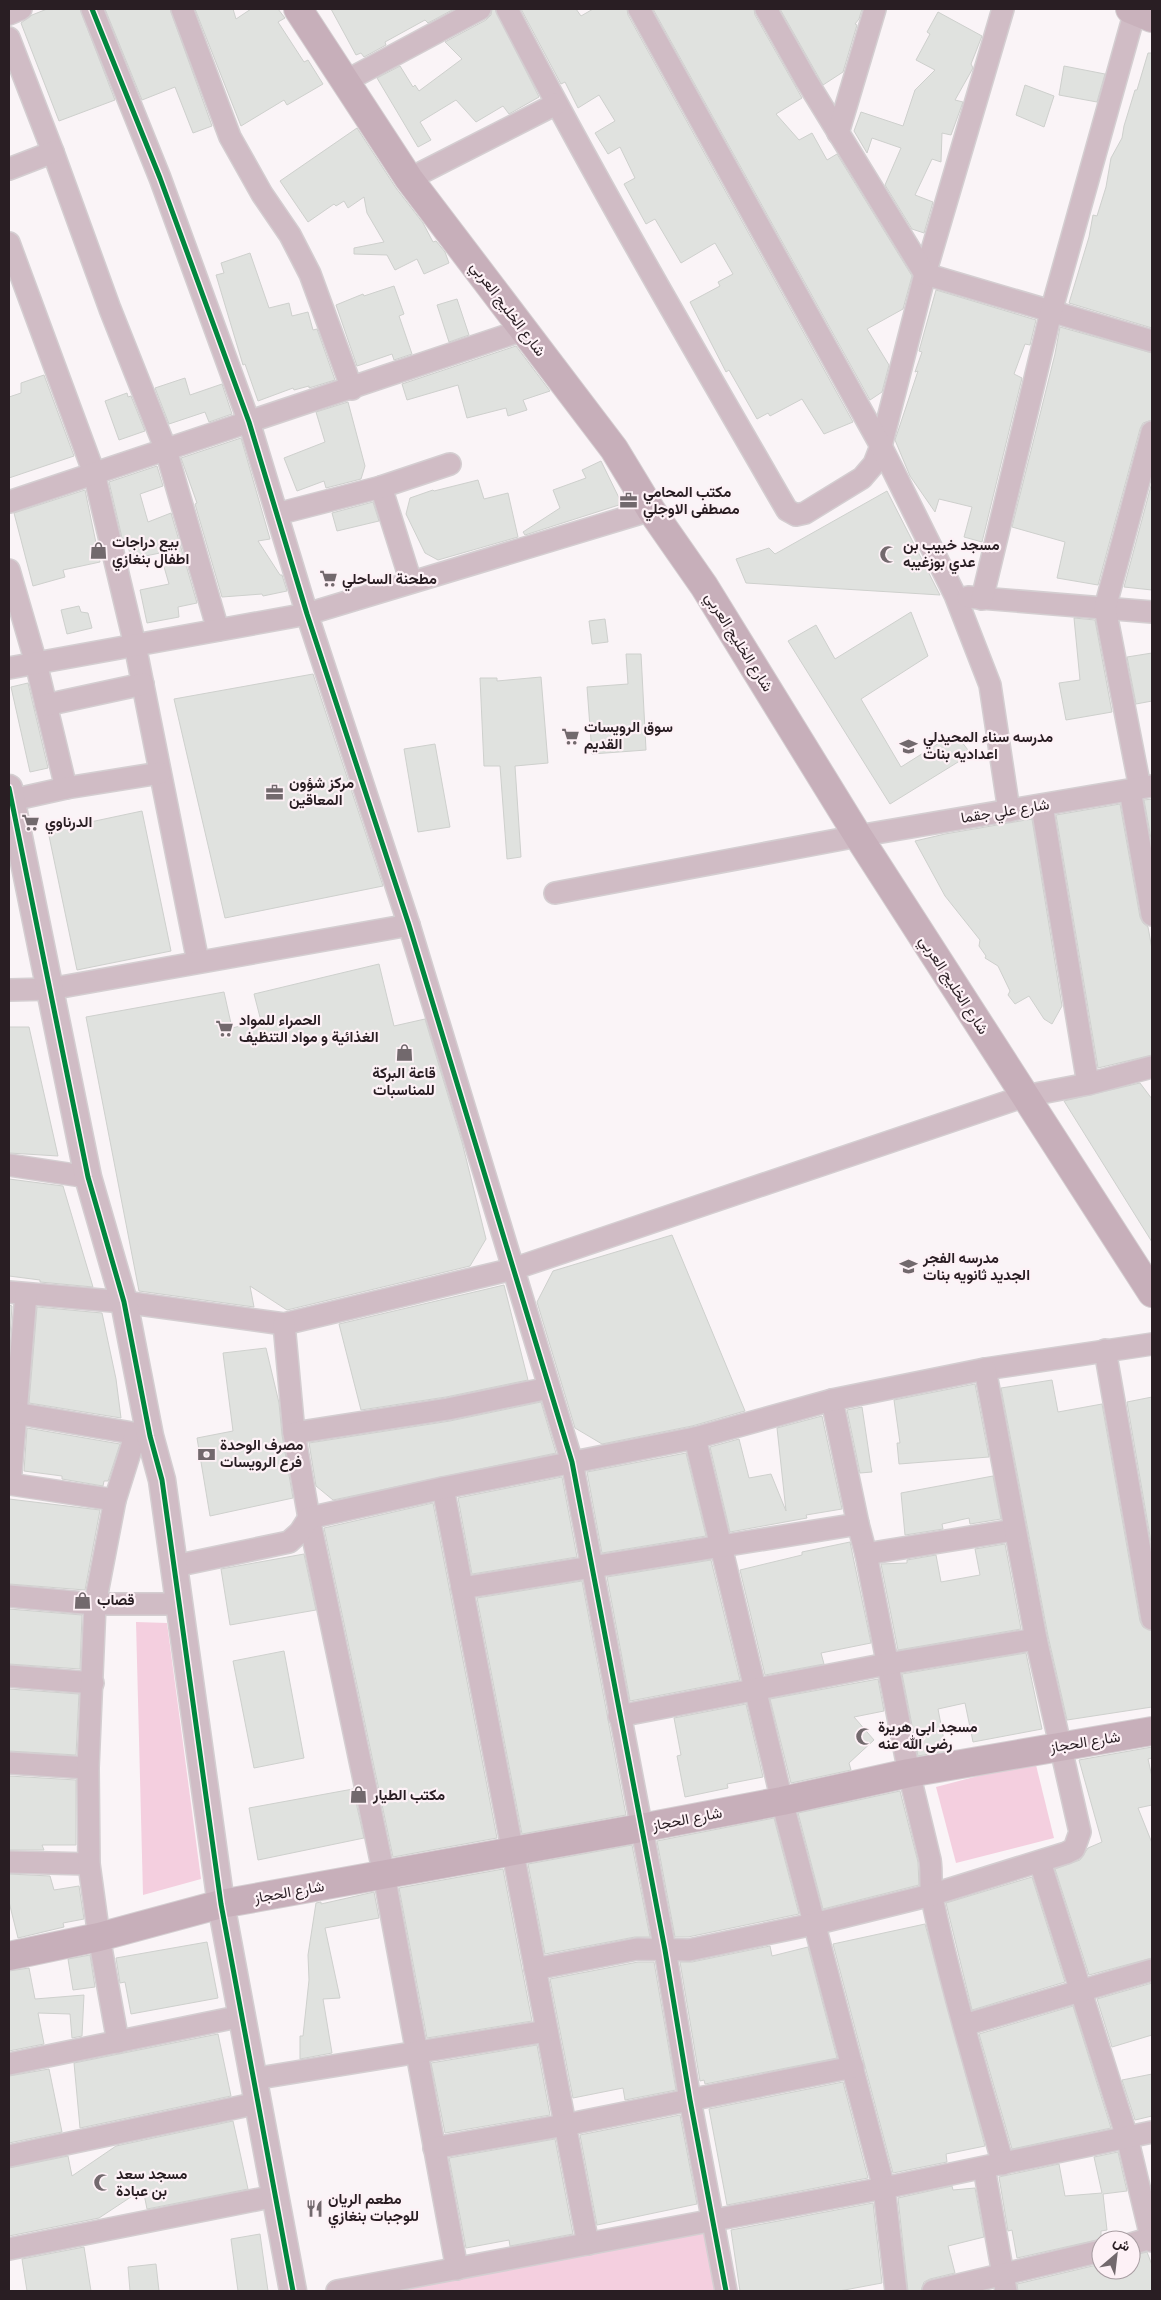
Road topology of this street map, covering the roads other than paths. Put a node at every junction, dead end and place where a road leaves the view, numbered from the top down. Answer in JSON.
{"nodes":[{"id":1,"x":21,"y":9,"type":"edge"},
{"id":2,"x":92,"y":9,"type":"edge"},
{"id":3,"x":182,"y":9,"type":"edge"},
{"id":4,"x":298,"y":9,"type":"edge"},
{"id":5,"x":480,"y":9,"type":"edge"},
{"id":6,"x":507,"y":9,"type":"edge"},
{"id":7,"x":639,"y":9,"type":"edge"},
{"id":8,"x":766,"y":9,"type":"edge"},
{"id":9,"x":875,"y":9,"type":"edge"},
{"id":10,"x":1003,"y":9,"type":"edge"},
{"id":11,"x":1139,"y":12,"type":"edge"},
{"id":12,"x":9,"y":14,"type":"edge"},
{"id":13,"x":458,"y":14,"type":"edge"},
{"id":14,"x":9,"y":38,"type":"edge"},
{"id":15,"x":344,"y":82,"type":"junction"},
{"id":16,"x":556,"y":104,"type":"junction"},
{"id":17,"x":838,"y":133,"type":"junction"},
{"id":18,"x":53,"y":152,"type":"junction"},
{"id":19,"x":9,"y":169,"type":"edge"},
{"id":20,"x":409,"y":179,"type":"junction"},
{"id":21,"x":9,"y":243,"type":"edge"},
{"id":22,"x":924,"y":274,"type":"junction"},
{"id":23,"x":1052,"y":312,"type":"junction"},
{"id":24,"x":523,"y":330,"type":"junction"},
{"id":25,"x":1152,"y":341,"type":"edge"},
{"id":26,"x":352,"y":389,"type":"junction"},
{"id":27,"x":892,"y":402,"type":"junction"},
{"id":28,"x":249,"y":422,"type":"junction"},
{"id":29,"x":868,"y":423,"type":"junction"},
{"id":30,"x":1152,"y":432,"type":"edge"},
{"id":31,"x":881,"y":446,"type":"junction"},
{"id":32,"x":166,"y":450,"type":"junction"},
{"id":33,"x":450,"y":464,"type":"dead end"},
{"id":34,"x":94,"y":473,"type":"junction"},
{"id":35,"x":381,"y":487,"type":"junction"},
{"id":36,"x":9,"y":502,"type":"edge"},
{"id":37,"x":651,"y":510,"type":"junction"},
{"id":38,"x":277,"y":514,"type":"junction"},
{"id":39,"x":9,"y":570,"type":"edge"},
{"id":40,"x":411,"y":582,"type":"junction"},
{"id":41,"x":956,"y":595,"type":"junction"},
{"id":42,"x":982,"y":599,"type":"junction"},
{"id":43,"x":1105,"y":608,"type":"junction"},
{"id":44,"x":1152,"y":612,"type":"edge"},
{"id":45,"x":307,"y":614,"type":"junction"},
{"id":46,"x":218,"y":630,"type":"junction"},
{"id":47,"x":135,"y":645,"type":"junction"},
{"id":48,"x":36,"y":663,"type":"junction"},
{"id":49,"x":9,"y":668,"type":"edge"},
{"id":50,"x":143,"y":684,"type":"junction"},
{"id":51,"x":46,"y":705,"type":"junction"},
{"id":52,"x":160,"y":773,"type":"junction"},
{"id":53,"x":66,"y":788,"type":"junction"},
{"id":54,"x":1141,"y":788,"type":"edge"},
{"id":55,"x":10,"y":794,"type":"edge"},
{"id":56,"x":1042,"y":806,"type":"junction"},
{"id":57,"x":1008,"y":811,"type":"junction"},
{"id":58,"x":13,"y":826,"type":"edge"},
{"id":59,"x":858,"y":836,"type":"junction"},
{"id":60,"x":556,"y":893,"type":"dead end"},
{"id":61,"x":1152,"y":915,"type":"edge"},
{"id":62,"x":408,"y":925,"type":"junction"},
{"id":63,"x":198,"y":962,"type":"junction"},
{"id":64,"x":50,"y":989,"type":"junction"},
{"id":65,"x":9,"y":990,"type":"edge"},
{"id":66,"x":1152,"y":1067,"type":"edge"},
{"id":67,"x":1088,"y":1084,"type":"junction"},
{"id":68,"x":1025,"y":1096,"type":"junction"},
{"id":69,"x":9,"y":1165,"type":"edge"},
{"id":70,"x":88,"y":1177,"type":"junction"},
{"id":71,"x":513,"y":1269,"type":"junction"},
{"id":72,"x":18,"y":1293,"type":"edge"},
{"id":73,"x":1152,"y":1293,"type":"edge"},
{"id":74,"x":124,"y":1302,"type":"junction"},
{"id":75,"x":284,"y":1324,"type":"junction"},
{"id":76,"x":1152,"y":1344,"type":"edge"},
{"id":77,"x":1105,"y":1350,"type":"junction"},
{"id":78,"x":985,"y":1369,"type":"junction"},
{"id":79,"x":549,"y":1388,"type":"junction"},
{"id":80,"x":832,"y":1400,"type":"junction"},
{"id":81,"x":13,"y":1413,"type":"edge"},
{"id":82,"x":294,"y":1433,"type":"junction"},
{"id":83,"x":143,"y":1434,"type":"junction"},
{"id":84,"x":695,"y":1438,"type":"junction"},
{"id":85,"x":572,"y":1462,"type":"junction"},
{"id":86,"x":10,"y":1484,"type":"edge"},
{"id":87,"x":443,"y":1488,"type":"junction"},
{"id":88,"x":115,"y":1500,"type":"junction"},
{"id":89,"x":309,"y":1518,"type":"junction"},
{"id":90,"x":858,"y":1524,"type":"junction"},
{"id":91,"x":1014,"y":1530,"type":"junction"},
{"id":92,"x":721,"y":1546,"type":"junction"},
{"id":93,"x":866,"y":1554,"type":"junction"},
{"id":94,"x":175,"y":1566,"type":"junction"},
{"id":95,"x":592,"y":1567,"type":"junction"},
{"id":96,"x":462,"y":1588,"type":"junction"},
{"id":97,"x":9,"y":1596,"type":"edge"},
{"id":98,"x":96,"y":1604,"type":"junction"},
{"id":99,"x":179,"y":1604,"type":"junction"},
{"id":100,"x":1152,"y":1619,"type":"edge"},
{"id":101,"x":1036,"y":1639,"type":"junction"},
{"id":102,"x":887,"y":1664,"type":"junction"},
{"id":103,"x":9,"y":1676,"type":"edge"},
{"id":104,"x":93,"y":1683,"type":"junction"},
{"id":105,"x":756,"y":1690,"type":"junction"},
{"id":106,"x":619,"y":1716,"type":"junction"},
{"id":107,"x":1152,"y":1731,"type":"edge"},
{"id":108,"x":1061,"y":1745,"type":"junction"},
{"id":109,"x":9,"y":1763,"type":"edge"},
{"id":110,"x":88,"y":1768,"type":"junction"},
{"id":111,"x":909,"y":1773,"type":"junction"},
{"id":112,"x":782,"y":1801,"type":"junction"},
{"id":113,"x":641,"y":1828,"type":"junction"},
{"id":114,"x":512,"y":1851,"type":"junction"},
{"id":115,"x":9,"y":1862,"type":"edge"},
{"id":116,"x":1040,"y":1862,"type":"junction"},
{"id":117,"x":89,"y":1864,"type":"junction"},
{"id":118,"x":384,"y":1875,"type":"junction"},
{"id":119,"x":932,"y":1895,"type":"junction"},
{"id":120,"x":221,"y":1904,"type":"junction"},
{"id":121,"x":814,"y":1924,"type":"junction"},
{"id":122,"x":99,"y":1937,"type":"junction"},
{"id":123,"x":664,"y":1950,"type":"junction"},
{"id":124,"x":9,"y":1954,"type":"edge"},
{"id":125,"x":535,"y":1969,"type":"junction"},
{"id":126,"x":1152,"y":1970,"type":"edge"},
{"id":127,"x":1081,"y":1991,"type":"junction"},
{"id":128,"x":242,"y":2016,"type":"junction"},
{"id":129,"x":964,"y":2025,"type":"junction"},
{"id":130,"x":547,"y":2031,"type":"junction"},
{"id":131,"x":118,"y":2042,"type":"junction"},
{"id":132,"x":417,"y":2052,"type":"junction"},
{"id":133,"x":9,"y":2064,"type":"edge"},
{"id":134,"x":853,"y":2067,"type":"junction"},
{"id":135,"x":256,"y":2091,"type":"junction"},
{"id":136,"x":690,"y":2100,"type":"junction"},
{"id":137,"x":565,"y":2125,"type":"junction"},
{"id":138,"x":1152,"y":2132,"type":"edge"},
{"id":139,"x":1127,"y":2137,"type":"junction"},
{"id":140,"x":434,"y":2148,"type":"junction"},
{"id":141,"x":9,"y":2156,"type":"edge"},
{"id":142,"x":993,"y":2166,"type":"junction"},
{"id":143,"x":884,"y":2188,"type":"junction"},
{"id":144,"x":275,"y":2196,"type":"junction"},
{"id":145,"x":712,"y":2220,"type":"junction"},
{"id":146,"x":1152,"y":2240,"type":"edge"},
{"id":147,"x":588,"y":2244,"type":"junction"},
{"id":148,"x":9,"y":2249,"type":"edge"},
{"id":149,"x":1091,"y":2254,"type":"edge"},
{"id":150,"x":457,"y":2269,"type":"junction"},
{"id":151,"x":1004,"y":2283,"type":"edge"},
{"id":152,"x":293,"y":2291,"type":"edge"},
{"id":153,"x":337,"y":2291,"type":"edge"},
{"id":154,"x":726,"y":2291,"type":"edge"},
{"id":155,"x":896,"y":2291,"type":"edge"},
{"id":156,"x":932,"y":2291,"type":"edge"}],
"edges":[{"from":1,"to":12,"type":"street"},
{"from":2,"to":28,"type":"street"},
{"from":3,"to":26,"type":"street"},
{"from":4,"to":15,"type":"main road","name":"شارع الخليج العربي"},
{"from":5,"to":13,"type":"street"},
{"from":6,"to":16,"type":"street"},
{"from":7,"to":29,"type":"street"},
{"from":8,"to":17,"type":"street"},
{"from":9,"to":17,"type":"street"},
{"from":10,"to":22,"type":"street"},
{"from":11,"to":23,"type":"street"},
{"from":13,"to":15,"type":"street"},
{"from":14,"to":18,"type":"street"},
{"from":15,"to":20,"type":"main road","name":"شارع الخليج العربي"},
{"from":16,"to":20,"type":"street"},
{"from":16,"to":31,"type":"street"},
{"from":17,"to":22,"type":"street"},
{"from":18,"to":19,"type":"street"},
{"from":18,"to":32,"type":"street"},
{"from":20,"to":24,"type":"main road","name":"شارع الخليج العربي"},
{"from":21,"to":34,"type":"street"},
{"from":22,"to":23,"type":"street"},
{"from":22,"to":27,"type":"street"},
{"from":23,"to":25,"type":"street"},
{"from":23,"to":42,"type":"street"},
{"from":24,"to":26,"type":"street"},
{"from":24,"to":37,"type":"main road","name":"شارع الخليج العربي"},
{"from":26,"to":28,"type":"street"},
{"from":27,"to":29,"type":"street"},
{"from":27,"to":31,"type":"street"},
{"from":28,"to":32,"type":"street"},
{"from":28,"to":38,"type":"street"},
{"from":29,"to":31,"type":"street"},
{"from":30,"to":43,"type":"street"},
{"from":31,"to":41,"type":"street"},
{"from":32,"to":34,"type":"street"},
{"from":32,"to":46,"type":"street"},
{"from":33,"to":35,"type":"street"},
{"from":34,"to":36,"type":"street"},
{"from":34,"to":47,"type":"street"},
{"from":35,"to":38,"type":"street"},
{"from":35,"to":40,"type":"street"},
{"from":37,"to":40,"type":"street"},
{"from":37,"to":59,"type":"main road","name":"شارع الخليج العربي"},
{"from":38,"to":45,"type":"street"},
{"from":39,"to":48,"type":"street"},
{"from":40,"to":45,"type":"street"},
{"from":41,"to":42,"type":"street"},
{"from":41,"to":57,"type":"street"},
{"from":42,"to":43,"type":"street"},
{"from":43,"to":44,"type":"street"},
{"from":43,"to":54,"type":"street"},
{"from":45,"to":46,"type":"street"},
{"from":45,"to":62,"type":"street"},
{"from":46,"to":47,"type":"street"},
{"from":47,"to":48,"type":"street"},
{"from":47,"to":50,"type":"street"},
{"from":48,"to":49,"type":"street"},
{"from":48,"to":51,"type":"street"},
{"from":50,"to":51,"type":"street"},
{"from":50,"to":52,"type":"street"},
{"from":51,"to":53,"type":"street"},
{"from":52,"to":53,"type":"street"},
{"from":52,"to":63,"type":"street"},
{"from":53,"to":55,"type":"street"},
{"from":54,"to":56,"type":"street","name":"شارع علي جقما"},
{"from":54,"to":61,"type":"street"},
{"from":55,"to":58,"type":"street"},
{"from":56,"to":57,"type":"street","name":"شارع علي جقما"},
{"from":56,"to":67,"type":"street"},
{"from":57,"to":59,"type":"street","name":"شارع علي جقما"},
{"from":58,"to":64,"type":"street"},
{"from":59,"to":60,"type":"street","name":"شارع علي جقما"},
{"from":59,"to":68,"type":"main road","name":"شارع الخليج العربي"},
{"from":62,"to":63,"type":"street"},
{"from":62,"to":71,"type":"street"},
{"from":63,"to":64,"type":"street"},
{"from":64,"to":65,"type":"street"},
{"from":64,"to":70,"type":"street"},
{"from":66,"to":67,"type":"street"},
{"from":67,"to":68,"type":"street"},
{"from":68,"to":71,"type":"street"},
{"from":68,"to":73,"type":"main road","name":"شارع الخليج العربي"},
{"from":69,"to":70,"type":"street"},
{"from":70,"to":74,"type":"street"},
{"from":71,"to":75,"type":"street"},
{"from":71,"to":79,"type":"street"},
{"from":72,"to":74,"type":"street"},
{"from":72,"to":81,"type":"street"},
{"from":74,"to":75,"type":"street"},
{"from":74,"to":83,"type":"street"},
{"from":75,"to":82,"type":"street"},
{"from":76,"to":77,"type":"street"},
{"from":77,"to":78,"type":"street"},
{"from":77,"to":100,"type":"street"},
{"from":78,"to":80,"type":"street"},
{"from":78,"to":91,"type":"street"},
{"from":79,"to":82,"type":"street"},
{"from":79,"to":85,"type":"street"},
{"from":80,"to":84,"type":"street"},
{"from":80,"to":90,"type":"street"},
{"from":81,"to":83,"type":"street"},
{"from":81,"to":86,"type":"street"},
{"from":82,"to":89,"type":"street"},
{"from":83,"to":88,"type":"street"},
{"from":83,"to":94,"type":"street"},
{"from":84,"to":85,"type":"street"},
{"from":84,"to":92,"type":"street"},
{"from":85,"to":87,"type":"street"},
{"from":85,"to":95,"type":"street"},
{"from":86,"to":88,"type":"street"},
{"from":87,"to":89,"type":"street"},
{"from":87,"to":96,"type":"street"},
{"from":88,"to":98,"type":"street"},
{"from":89,"to":94,"type":"street"},
{"from":89,"to":118,"type":"street"},
{"from":90,"to":92,"type":"street"},
{"from":90,"to":93,"type":"street"},
{"from":91,"to":93,"type":"street"},
{"from":91,"to":101,"type":"street"},
{"from":92,"to":95,"type":"street"},
{"from":92,"to":105,"type":"street"},
{"from":93,"to":102,"type":"street"},
{"from":94,"to":99,"type":"street"},
{"from":95,"to":96,"type":"street"},
{"from":95,"to":106,"type":"street"},
{"from":96,"to":114,"type":"street"},
{"from":97,"to":98,"type":"street"},
{"from":98,"to":99,"type":"street"},
{"from":98,"to":104,"type":"street"},
{"from":99,"to":120,"type":"street"},
{"from":101,"to":102,"type":"street"},
{"from":101,"to":108,"type":"street"},
{"from":102,"to":105,"type":"street"},
{"from":102,"to":111,"type":"street"},
{"from":103,"to":104,"type":"street"},
{"from":104,"to":110,"type":"street"},
{"from":105,"to":106,"type":"street"},
{"from":105,"to":112,"type":"street"},
{"from":106,"to":113,"type":"street"},
{"from":107,"to":108,"type":"main road","name":"شارع الحجاز"},
{"from":108,"to":111,"type":"main road","name":"شارع الحجاز"},
{"from":108,"to":116,"type":"street"},
{"from":109,"to":110,"type":"street"},
{"from":110,"to":117,"type":"street"},
{"from":111,"to":112,"type":"main road","name":"شارع الحجاز"},
{"from":111,"to":119,"type":"street"},
{"from":112,"to":113,"type":"main road","name":"شارع الحجاز"},
{"from":112,"to":121,"type":"street"},
{"from":113,"to":114,"type":"main road","name":"شارع الحجاز"},
{"from":113,"to":123,"type":"street"},
{"from":114,"to":118,"type":"main road","name":"شارع الحجاز"},
{"from":114,"to":125,"type":"street"},
{"from":115,"to":117,"type":"street"},
{"from":116,"to":119,"type":"street"},
{"from":116,"to":127,"type":"street"},
{"from":117,"to":122,"type":"street"},
{"from":118,"to":120,"type":"main road","name":"شارع الحجاز"},
{"from":118,"to":132,"type":"street"},
{"from":119,"to":121,"type":"street"},
{"from":119,"to":129,"type":"street"},
{"from":120,"to":122,"type":"main road","name":"شارع الحجاز"},
{"from":120,"to":128,"type":"street"},
{"from":121,"to":123,"type":"street"},
{"from":121,"to":134,"type":"street"},
{"from":122,"to":124,"type":"main road","name":"شارع الحجاز"},
{"from":122,"to":131,"type":"street"},
{"from":123,"to":125,"type":"street"},
{"from":123,"to":136,"type":"street"},
{"from":125,"to":130,"type":"street"},
{"from":126,"to":127,"type":"street"},
{"from":127,"to":129,"type":"street"},
{"from":127,"to":139,"type":"street"},
{"from":128,"to":131,"type":"street"},
{"from":128,"to":135,"type":"street"},
{"from":129,"to":142,"type":"street"},
{"from":130,"to":132,"type":"street"},
{"from":130,"to":137,"type":"street"},
{"from":131,"to":133,"type":"street"},
{"from":132,"to":135,"type":"street"},
{"from":132,"to":140,"type":"street"},
{"from":134,"to":136,"type":"street"},
{"from":134,"to":143,"type":"street"},
{"from":135,"to":141,"type":"street"},
{"from":135,"to":144,"type":"street"},
{"from":136,"to":137,"type":"street"},
{"from":136,"to":145,"type":"street"},
{"from":137,"to":140,"type":"street"},
{"from":137,"to":147,"type":"street"},
{"from":138,"to":139,"type":"street"},
{"from":139,"to":142,"type":"street"},
{"from":139,"to":146,"type":"street"},
{"from":140,"to":150,"type":"street"},
{"from":142,"to":143,"type":"street"},
{"from":142,"to":151,"type":"street"},
{"from":143,"to":145,"type":"street"},
{"from":143,"to":155,"type":"street"},
{"from":144,"to":148,"type":"street"},
{"from":144,"to":152,"type":"street"},
{"from":145,"to":147,"type":"street"},
{"from":145,"to":154,"type":"street"},
{"from":147,"to":150,"type":"street"},
{"from":149,"to":151,"type":"street"},
{"from":150,"to":153,"type":"street"},
{"from":151,"to":156,"type":"street"}]}
